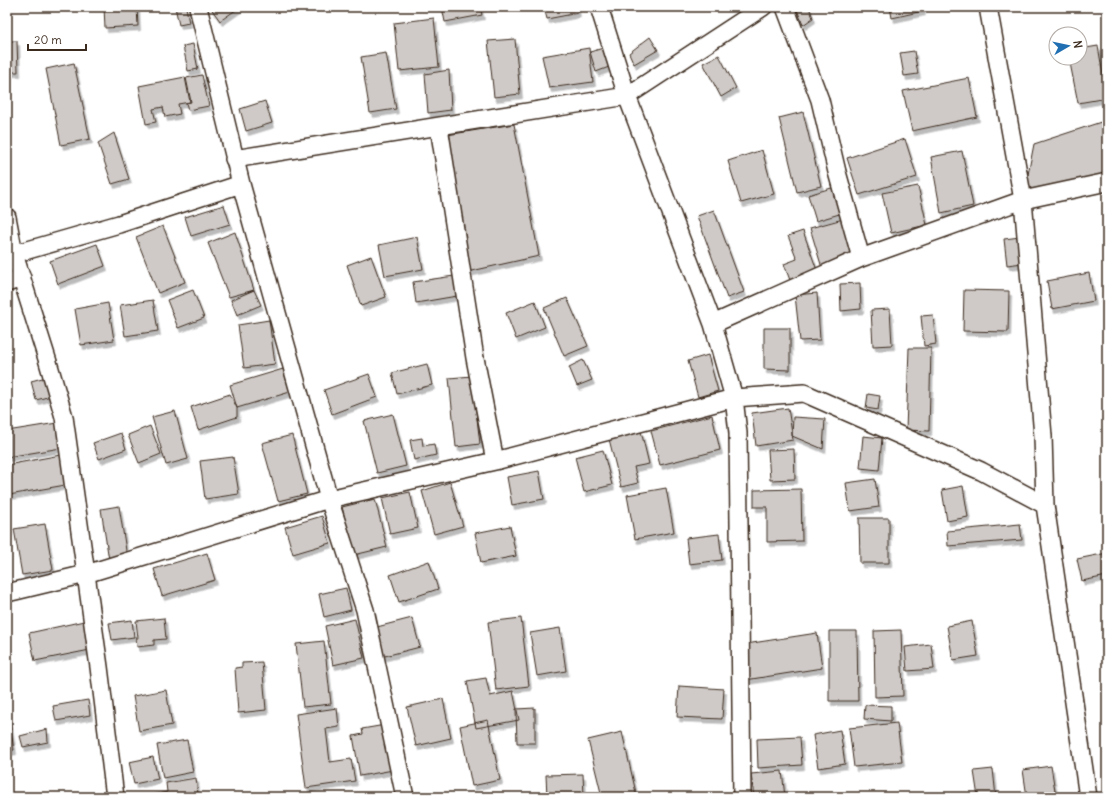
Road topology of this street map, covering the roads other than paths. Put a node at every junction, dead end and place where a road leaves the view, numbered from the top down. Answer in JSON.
{"nodes":[{"id":1,"x":198,"y":7,"type":"edge"},
{"id":2,"x":599,"y":7,"type":"edge"},
{"id":3,"x":763,"y":7,"type":"edge"},
{"id":4,"x":785,"y":7,"type":"edge"},
{"id":5,"x":988,"y":7,"type":"edge"},
{"id":6,"x":627,"y":96,"type":"junction"},
{"id":7,"x":439,"y":127,"type":"junction"},
{"id":8,"x":234,"y":159,"type":"junction"},
{"id":9,"x":1107,"y":182,"type":"edge"},
{"id":10,"x":241,"y":184,"type":"junction"},
{"id":11,"x":1023,"y":200,"type":"junction"},
{"id":12,"x":7,"y":217,"type":"edge"},
{"id":13,"x":14,"y":254,"type":"junction"},
{"id":14,"x":861,"y":258,"type":"junction"},
{"id":15,"x":14,"y":281,"type":"edge"},
{"id":16,"x":713,"y":324,"type":"junction"},
{"id":17,"x":734,"y":398,"type":"junction"},
{"id":18,"x":495,"y":461,"type":"junction"},
{"id":19,"x":329,"y":499,"type":"junction"},
{"id":20,"x":1045,"y":505,"type":"junction"},
{"id":21,"x":86,"y":574,"type":"junction"},
{"id":22,"x":7,"y":593,"type":"edge"},
{"id":23,"x":115,"y":797,"type":"edge"},
{"id":24,"x":404,"y":797,"type":"edge"},
{"id":25,"x":742,"y":797,"type":"edge"},
{"id":26,"x":1088,"y":797,"type":"edge"}],
"edges":[{"from":1,"to":8,"type":"street"},
{"from":2,"to":6,"type":"street"},
{"from":3,"to":6,"type":"street"},
{"from":4,"to":14,"type":"street"},
{"from":5,"to":11,"type":"street"},
{"from":6,"to":7,"type":"street"},
{"from":6,"to":16,"type":"street"},
{"from":7,"to":8,"type":"street"},
{"from":7,"to":18,"type":"street"},
{"from":8,"to":10,"type":"street"},
{"from":9,"to":11,"type":"street"},
{"from":10,"to":13,"type":"street"},
{"from":10,"to":19,"type":"street"},
{"from":11,"to":14,"type":"street"},
{"from":11,"to":20,"type":"street"},
{"from":12,"to":13,"type":"street"},
{"from":13,"to":15,"type":"street"},
{"from":14,"to":16,"type":"street"},
{"from":15,"to":21,"type":"street"},
{"from":16,"to":17,"type":"street"},
{"from":17,"to":18,"type":"street"},
{"from":17,"to":20,"type":"street"},
{"from":17,"to":25,"type":"street"},
{"from":18,"to":19,"type":"street"},
{"from":19,"to":21,"type":"street"},
{"from":19,"to":24,"type":"street"},
{"from":20,"to":26,"type":"street"},
{"from":21,"to":22,"type":"street"},
{"from":21,"to":23,"type":"street"}]}
